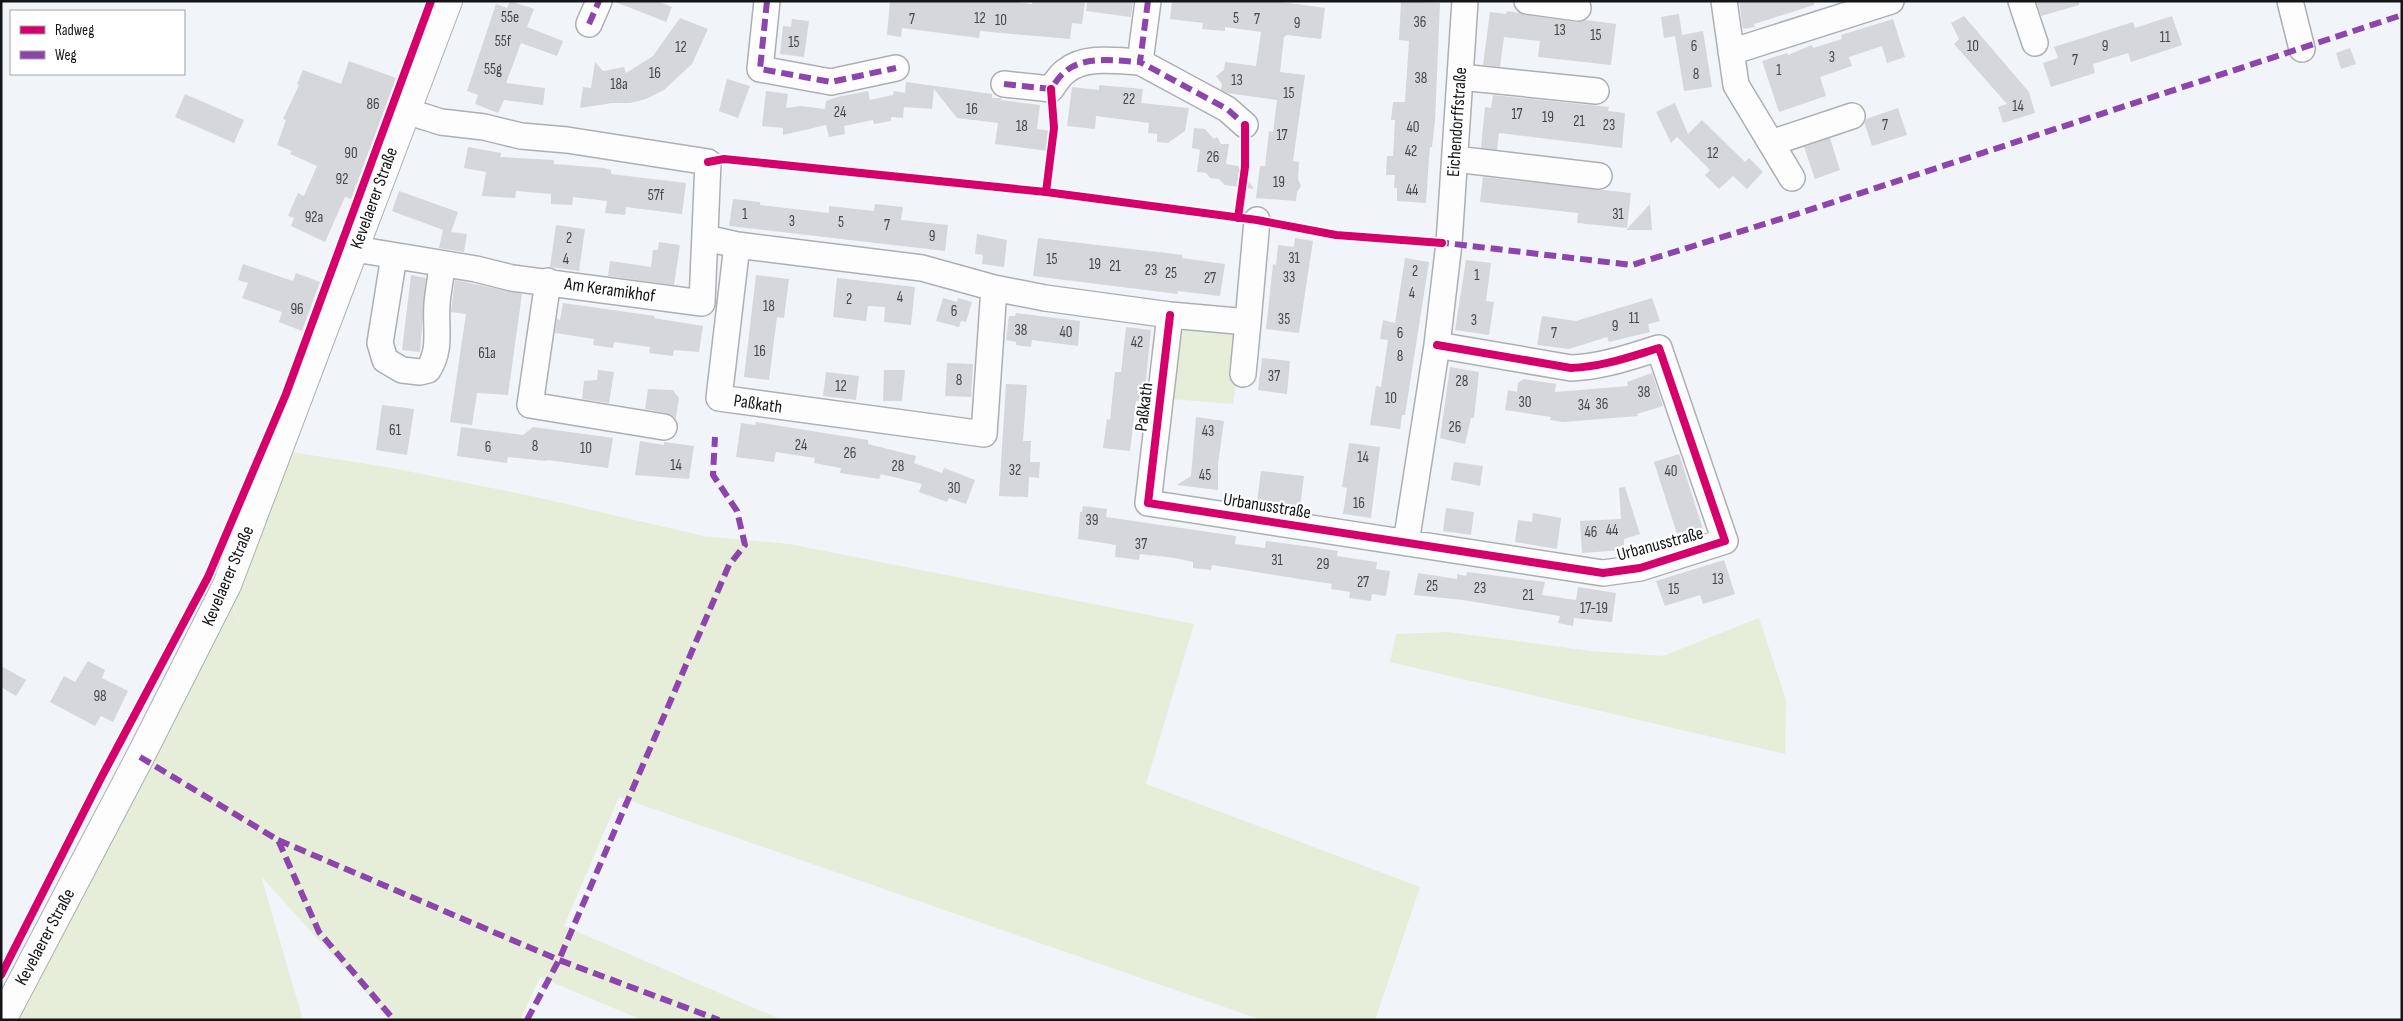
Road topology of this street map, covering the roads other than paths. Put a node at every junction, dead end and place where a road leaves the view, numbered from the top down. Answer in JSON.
{"nodes":[{"id":1,"x":448,"y":1,"type":"edge"},
{"id":2,"x":599,"y":1,"type":"edge"},
{"id":3,"x":767,"y":1,"type":"edge"},
{"id":4,"x":1148,"y":1,"type":"edge"},
{"id":5,"x":1466,"y":1,"type":"edge"},
{"id":6,"x":1527,"y":1,"type":"edge"},
{"id":7,"x":1724,"y":1,"type":"edge"},
{"id":8,"x":1890,"y":1,"type":"edge"},
{"id":9,"x":2021,"y":1,"type":"edge"},
{"id":10,"x":2290,"y":1,"type":"edge"},
{"id":11,"x":1578,"y":8,"type":"dead end"},
{"id":12,"x":589,"y":24,"type":"dead end"},
{"id":13,"x":2035,"y":43,"type":"dead end"},
{"id":14,"x":2302,"y":50,"type":"dead end"},
{"id":15,"x":1731,"y":52,"type":"junction"},
{"id":16,"x":1140,"y":62,"type":"junction"},
{"id":17,"x":896,"y":68,"type":"dead end"},
{"id":18,"x":1460,"y":77,"type":"junction"},
{"id":19,"x":1004,"y":84,"type":"dead end"},
{"id":20,"x":1596,"y":91,"type":"dead end"},
{"id":21,"x":406,"y":111,"type":"junction"},
{"id":22,"x":1852,"y":116,"type":"dead end"},
{"id":23,"x":1245,"y":125,"type":"dead end"},
{"id":24,"x":1771,"y":143,"type":"junction"},
{"id":25,"x":1455,"y":160,"type":"junction"},
{"id":26,"x":1599,"y":176,"type":"dead end"},
{"id":27,"x":1792,"y":178,"type":"dead end"},
{"id":28,"x":1257,"y":220,"type":"dead end"},
{"id":29,"x":706,"y":238,"type":"junction"},
{"id":30,"x":737,"y":245,"type":"junction"},
{"id":31,"x":355,"y":249,"type":"junction"},
{"id":32,"x":394,"y":256,"type":"junction"},
{"id":33,"x":442,"y":264,"type":"junction"},
{"id":34,"x":548,"y":281,"type":"junction"},
{"id":35,"x":994,"y":288,"type":"junction"},
{"id":36,"x":1170,"y":315,"type":"junction"},
{"id":37,"x":1248,"y":322,"type":"junction"},
{"id":38,"x":1437,"y":346,"type":"junction"},
{"id":39,"x":1243,"y":374,"type":"dead end"},
{"id":40,"x":664,"y":427,"type":"dead end"},
{"id":41,"x":1148,"y":503,"type":"joint"},
{"id":42,"x":1406,"y":543,"type":"junction"},
{"id":43,"x":2,"y":1020,"type":"edge"}],
"edges":[{"from":1,"to":21,"type":"main road","name":"Kevelaerer Straße"},
{"from":2,"to":12,"type":"street"},
{"from":3,"to":17,"type":"street"},
{"from":4,"to":16,"type":"street"},
{"from":5,"to":18,"type":"street","name":"Eichendorffstraße"},
{"from":6,"to":11,"type":"street"},
{"from":7,"to":15,"type":"street"},
{"from":8,"to":15,"type":"street"},
{"from":9,"to":13,"type":"street"},
{"from":10,"to":14,"type":"street"},
{"from":15,"to":24,"type":"street"},
{"from":16,"to":19,"type":"street"},
{"from":16,"to":23,"type":"street"},
{"from":18,"to":20,"type":"street"},
{"from":18,"to":25,"type":"street","name":"Eichendorffstraße"},
{"from":21,"to":29,"type":"street","name":"Am Keramikhof"},
{"from":21,"to":31,"type":"main road","name":"Kevelaerer Straße"},
{"from":22,"to":24,"type":"street"},
{"from":24,"to":27,"type":"street"},
{"from":25,"to":26,"type":"street"},
{"from":25,"to":38,"type":"street","name":"Eichendorffstraße"},
{"from":28,"to":37,"type":"street"},
{"from":29,"to":30,"type":"street"},
{"from":29,"to":34,"type":"street","name":"Am Keramikhof"},
{"from":30,"to":35,"type":"street"},
{"from":30,"to":35,"type":"street","name":"Paßkath"},
{"from":31,"to":32,"type":"street"},
{"from":31,"to":43,"type":"main road","name":"Kevelaerer Straße"},
{"from":32,"to":33,"type":"street"},
{"from":32,"to":33,"type":"street"},
{"from":33,"to":34,"type":"street"},
{"from":34,"to":40,"type":"street","name":"Am Keramikhof"},
{"from":35,"to":36,"type":"street"},
{"from":36,"to":37,"type":"street"},
{"from":36,"to":41,"type":"street","name":"Paßkath"},
{"from":37,"to":39,"type":"street"},
{"from":38,"to":42,"type":"street"},
{"from":38,"to":42,"type":"street","name":"Urbanusstraße"},
{"from":41,"to":42,"type":"street","name":"Urbanusstraße"}]}
